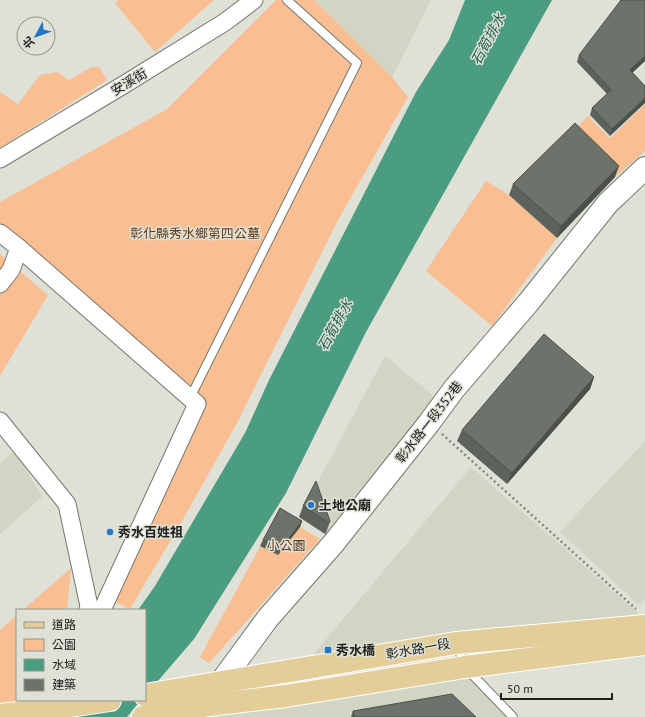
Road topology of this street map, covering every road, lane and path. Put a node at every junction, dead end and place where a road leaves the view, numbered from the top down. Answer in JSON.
{"nodes":[{"id":1,"x":254,"y":0,"type":"edge"},
{"id":2,"x":287,"y":0,"type":"edge"},
{"id":3,"x":0,"y":159,"type":"edge"},
{"id":4,"x":645,"y":168,"type":"edge"},
{"id":5,"x":0,"y":233,"type":"edge"},
{"id":6,"x":19,"y":248,"type":"junction"},
{"id":7,"x":0,"y":284,"type":"edge"},
{"id":8,"x":190,"y":398,"type":"junction"},
{"id":9,"x":0,"y":421,"type":"edge"},
{"id":10,"x":430,"y":423,"type":"junction"},
{"id":11,"x":93,"y":609,"type":"edge"},
{"id":12,"x":642,"y":619,"type":"edge"},
{"id":13,"x":456,"y":643,"type":"junction"},
{"id":14,"x":645,"y":644,"type":"edge"},
{"id":15,"x":465,"y":667,"type":"junction"},
{"id":16,"x":221,"y":682,"type":"junction"},
{"id":17,"x":146,"y":694,"type":"edge"},
{"id":18,"x":97,"y":701,"type":"edge"},
{"id":19,"x":57,"y":704,"type":"edge"},
{"id":20,"x":204,"y":711,"type":"edge"},
{"id":21,"x":0,"y":714,"type":"edge"},
{"id":22,"x":143,"y":717,"type":"edge"},
{"id":23,"x":514,"y":717,"type":"edge"}],
"edges":[{"from":1,"to":3,"type":"street","name":"安溪街"},
{"from":2,"to":8,"type":"lane"},
{"from":4,"to":10,"type":"street","name":"彰水路一段352巷"},
{"from":5,"to":6,"type":"street"},
{"from":6,"to":7,"type":"street"},
{"from":6,"to":8,"type":"street"},
{"from":8,"to":11,"type":"street"},
{"from":9,"to":11,"type":"street"},
{"from":10,"to":12,"type":"path"},
{"from":10,"to":16,"type":"street","name":"彰水路一段352巷"},
{"from":12,"to":13,"type":"main road","name":"彰水路一段"},
{"from":13,"to":15,"type":"lane"},
{"from":13,"to":16,"type":"main road","name":"彰水路一段"},
{"from":14,"to":15,"type":"main road","name":"彰水路一段"},
{"from":15,"to":20,"type":"main road","name":"彰水路一段"},
{"from":15,"to":23,"type":"lane"},
{"from":16,"to":17,"type":"main road","name":"彰水路一段"},
{"from":16,"to":20,"type":"street","name":"彰水路一段352巷"},
{"from":18,"to":19,"type":"main road"},
{"from":19,"to":21,"type":"main road"},
{"from":20,"to":22,"type":"main road"}]}
